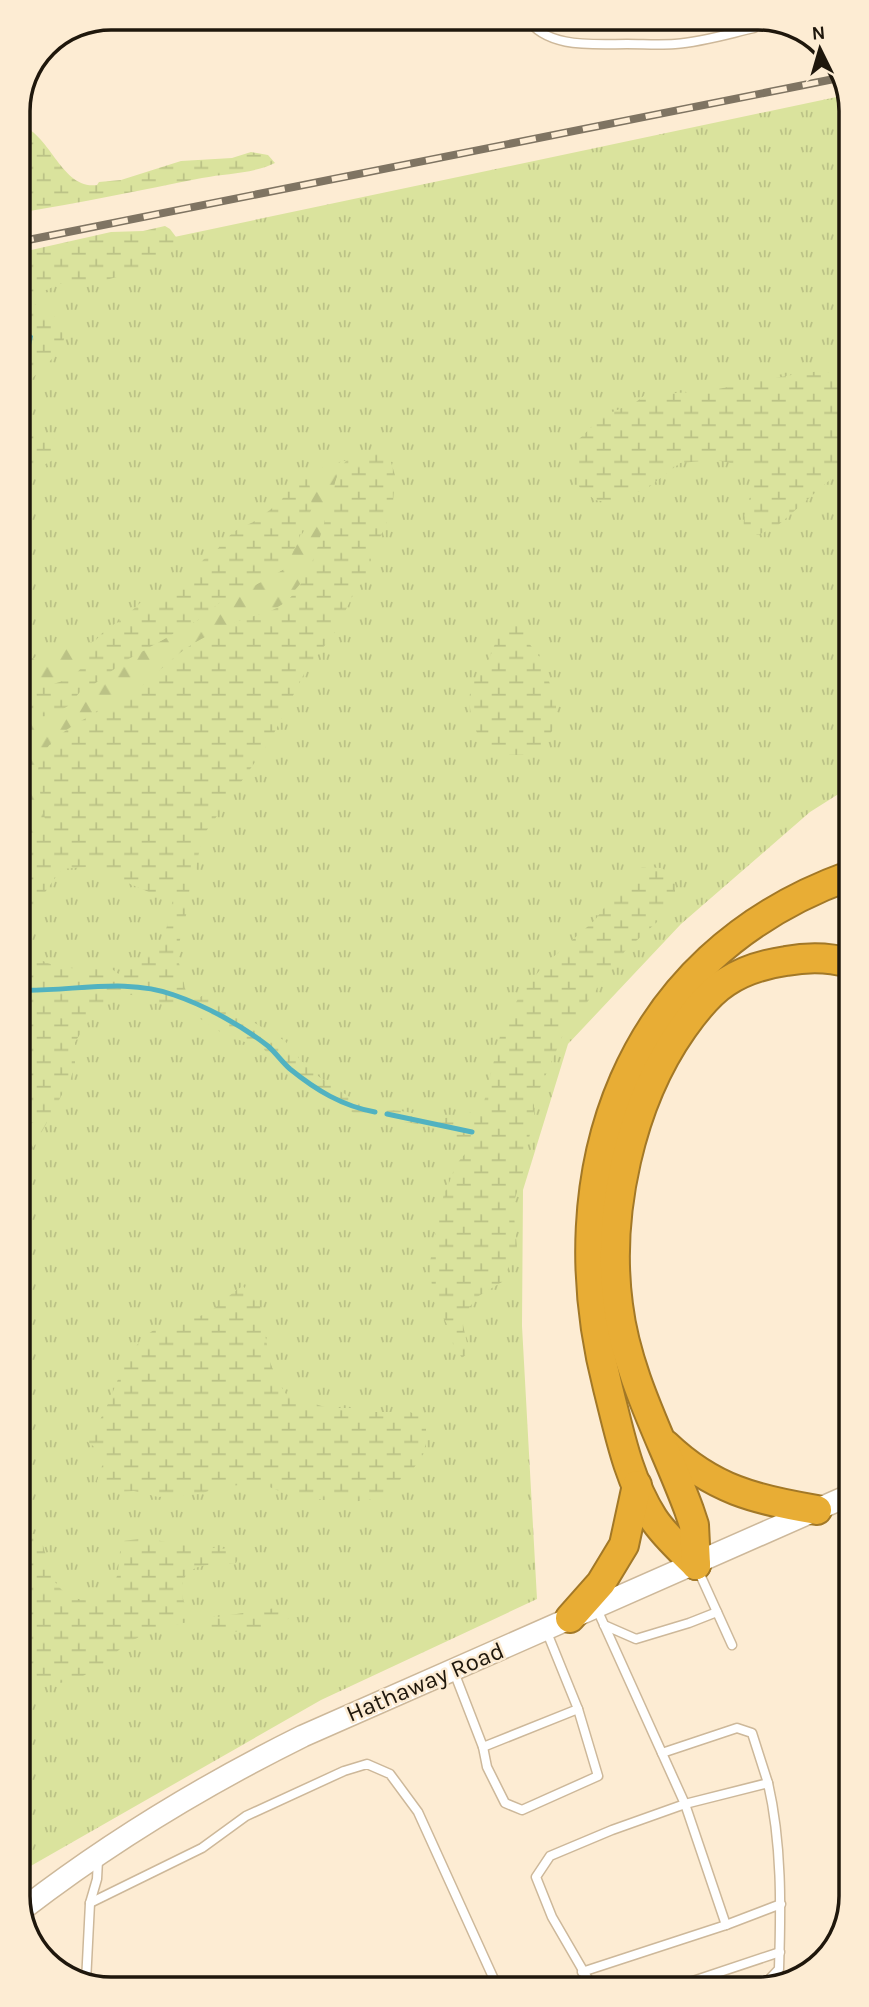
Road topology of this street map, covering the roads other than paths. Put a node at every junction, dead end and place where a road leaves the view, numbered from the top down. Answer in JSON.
{"nodes":[{"id":1,"x":539,"y":30,"type":"edge"},
{"id":2,"x":746,"y":30,"type":"edge"},
{"id":3,"x":839,"y":880,"type":"edge"},
{"id":4,"x":839,"y":961,"type":"edge"},
{"id":5,"x":662,"y":1441,"type":"junction"},
{"id":6,"x":637,"y":1485,"type":"junction"},
{"id":7,"x":839,"y":1500,"type":"edge"},
{"id":8,"x":817,"y":1510,"type":"junction"},
{"id":9,"x":696,"y":1564,"type":"junction"},
{"id":10,"x":717,"y":1612,"type":"junction"},
{"id":11,"x":600,"y":1616,"type":"junction"},
{"id":12,"x":558,"y":1624,"type":"junction"},
{"id":13,"x":732,"y":1645,"type":"dead end"},
{"id":14,"x":453,"y":1670,"type":"junction"},
{"id":15,"x":578,"y":1709,"type":"junction"},
{"id":16,"x":483,"y":1746,"type":"junction"},
{"id":17,"x":662,"y":1753,"type":"junction"},
{"id":18,"x":768,"y":1783,"type":"junction"},
{"id":19,"x":685,"y":1804,"type":"junction"},
{"id":20,"x":99,"y":1854,"type":"junction"},
{"id":21,"x":90,"y":1903,"type":"junction"},
{"id":22,"x":30,"y":1904,"type":"edge"},
{"id":23,"x":781,"y":1904,"type":"junction"},
{"id":24,"x":726,"y":1925,"type":"junction"},
{"id":25,"x":780,"y":1952,"type":"junction"},
{"id":26,"x":582,"y":1972,"type":"junction"},
{"id":27,"x":86,"y":1973,"type":"edge"},
{"id":28,"x":772,"y":1976,"type":"edge"},
{"id":29,"x":493,"y":1977,"type":"edge"},
{"id":30,"x":586,"y":1977,"type":"edge"},
{"id":31,"x":705,"y":1977,"type":"edge"}],
"edges":[{"from":1,"to":2,"type":"lane"},
{"from":3,"to":6,"type":"highway"},
{"from":4,"to":5,"type":"highway"},
{"from":5,"to":8,"type":"highway"},
{"from":5,"to":9,"type":"highway"},
{"from":6,"to":9,"type":"highway"},
{"from":6,"to":12,"type":"highway"},
{"from":7,"to":8,"type":"main road","name":"Hathaway Road"},
{"from":8,"to":9,"type":"main road","name":"Hathaway Road"},
{"from":9,"to":10,"type":"lane"},
{"from":9,"to":11,"type":"main road","name":"Hathaway Road"},
{"from":10,"to":11,"type":"lane"},
{"from":10,"to":13,"type":"lane"},
{"from":11,"to":12,"type":"main road","name":"Hathaway Road"},
{"from":11,"to":17,"type":"lane"},
{"from":12,"to":14,"type":"main road","name":"Hathaway Road"},
{"from":12,"to":15,"type":"lane"},
{"from":14,"to":16,"type":"lane"},
{"from":14,"to":20,"type":"main road","name":"Hathaway Road"},
{"from":15,"to":16,"type":"lane"},
{"from":15,"to":16,"type":"lane"},
{"from":17,"to":18,"type":"lane"},
{"from":17,"to":19,"type":"lane"},
{"from":18,"to":19,"type":"lane"},
{"from":18,"to":23,"type":"lane"},
{"from":19,"to":24,"type":"lane"},
{"from":19,"to":26,"type":"lane"},
{"from":20,"to":21,"type":"lane"},
{"from":20,"to":22,"type":"main road","name":"Hathaway Road"},
{"from":21,"to":27,"type":"lane"},
{"from":21,"to":29,"type":"lane"},
{"from":23,"to":24,"type":"lane"},
{"from":23,"to":25,"type":"lane"},
{"from":24,"to":26,"type":"lane"},
{"from":25,"to":28,"type":"lane"},
{"from":25,"to":31,"type":"lane"},
{"from":26,"to":30,"type":"lane"}]}
